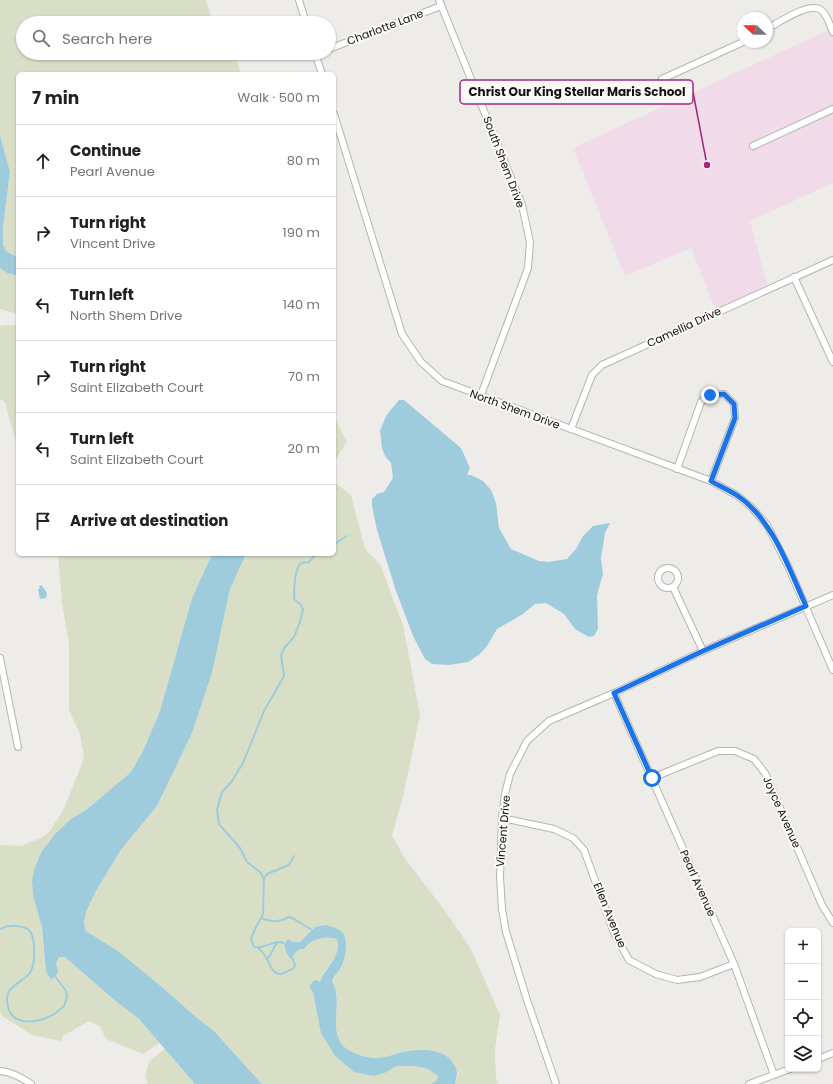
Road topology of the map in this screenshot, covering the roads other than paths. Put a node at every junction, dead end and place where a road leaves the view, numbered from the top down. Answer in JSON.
{"nodes":[{"id":1,"x":298,"y":0,"type":"edge"},
{"id":2,"x":440,"y":3,"type":"edge"},
{"id":3,"x":304,"y":16,"type":"edge"},
{"id":4,"x":773,"y":27,"type":"edge"},
{"id":5,"x":833,"y":32,"type":"edge"},
{"id":6,"x":737,"y":45,"type":"edge"},
{"id":7,"x":336,"y":46,"type":"edge"},
{"id":8,"x":318,"y":60,"type":"edge"},
{"id":9,"x":321,"y":72,"type":"edge"},
{"id":10,"x":662,"y":79,"type":"dead end"},
{"id":11,"x":833,"y":109,"type":"edge"},
{"id":12,"x":336,"y":120,"type":"edge"},
{"id":13,"x":753,"y":146,"type":"dead end"},
{"id":14,"x":833,"y":260,"type":"edge"},
{"id":15,"x":794,"y":277,"type":"junction"},
{"id":16,"x":833,"y":362,"type":"edge"},
{"id":17,"x":481,"y":396,"type":"junction"},
{"id":18,"x":571,"y":429,"type":"junction"},
{"id":19,"x":677,"y":469,"type":"junction"},
{"id":20,"x":711,"y":481,"type":"junction"},
{"id":21,"x":673,"y":587,"type":"dead end"},
{"id":22,"x":833,"y":595,"type":"edge"},
{"id":23,"x":806,"y":606,"type":"junction"},
{"id":24,"x":703,"y":651,"type":"junction"},
{"id":25,"x":0,"y":658,"type":"edge"},
{"id":26,"x":833,"y":670,"type":"edge"},
{"id":27,"x":614,"y":693,"type":"junction"},
{"id":28,"x":18,"y":746,"type":"dead end"},
{"id":29,"x":652,"y":778,"type":"junction"},
{"id":30,"x":502,"y":818,"type":"junction"},
{"id":31,"x":833,"y":923,"type":"edge"},
{"id":32,"x":734,"y":964,"type":"junction"},
{"id":33,"x":833,"y":1053,"type":"edge"},
{"id":34,"x":821,"y":1058,"type":"edge"},
{"id":35,"x":0,"y":1071,"type":"edge"},
{"id":36,"x":785,"y":1071,"type":"edge"},
{"id":37,"x":774,"y":1075,"type":"junction"},
{"id":38,"x":31,"y":1084,"type":"edge"},
{"id":39,"x":556,"y":1084,"type":"edge"},
{"id":40,"x":749,"y":1084,"type":"edge"}],
"edges":[{"from":1,"to":3,"type":"street"},
{"from":2,"to":7,"type":"street","name":"Charlotte Lane"},
{"from":2,"to":17,"type":"street","name":"South Shem Drive"},
{"from":4,"to":5,"type":"street"},
{"from":6,"to":10,"type":"street"},
{"from":8,"to":9,"type":"street"},
{"from":11,"to":13,"type":"street"},
{"from":12,"to":17,"type":"street","name":"North Shem Drive"},
{"from":14,"to":15,"type":"street","name":"Camellia Drive"},
{"from":15,"to":16,"type":"street"},
{"from":15,"to":18,"type":"street","name":"Camellia Drive"},
{"from":17,"to":18,"type":"street","name":"North Shem Drive"},
{"from":18,"to":19,"type":"street","name":"North Shem Drive"},
{"from":19,"to":20,"type":"street","name":"North Shem Drive"},
{"from":19,"to":20,"type":"street"},
{"from":20,"to":23,"type":"street","name":"North Shem Drive"},
{"from":21,"to":24,"type":"street"},
{"from":22,"to":23,"type":"street","name":"Vincent Drive"},
{"from":23,"to":24,"type":"street","name":"Vincent Drive"},
{"from":23,"to":26,"type":"street","name":"North Shem Drive"},
{"from":24,"to":27,"type":"street","name":"Vincent Drive"},
{"from":25,"to":28,"type":"street"},
{"from":27,"to":29,"type":"street","name":"Pearl Avenue"},
{"from":27,"to":30,"type":"street","name":"Vincent Drive"},
{"from":29,"to":31,"type":"street","name":"Joyce Avenue"},
{"from":29,"to":32,"type":"street","name":"Pearl Avenue"},
{"from":30,"to":32,"type":"street","name":"Ellen Avenue"},
{"from":30,"to":39,"type":"street","name":"Vincent Drive"},
{"from":32,"to":37,"type":"street","name":"Pearl Avenue"},
{"from":33,"to":34,"type":"street"},
{"from":35,"to":38,"type":"street"},
{"from":36,"to":37,"type":"street"},
{"from":37,"to":40,"type":"street"}]}
